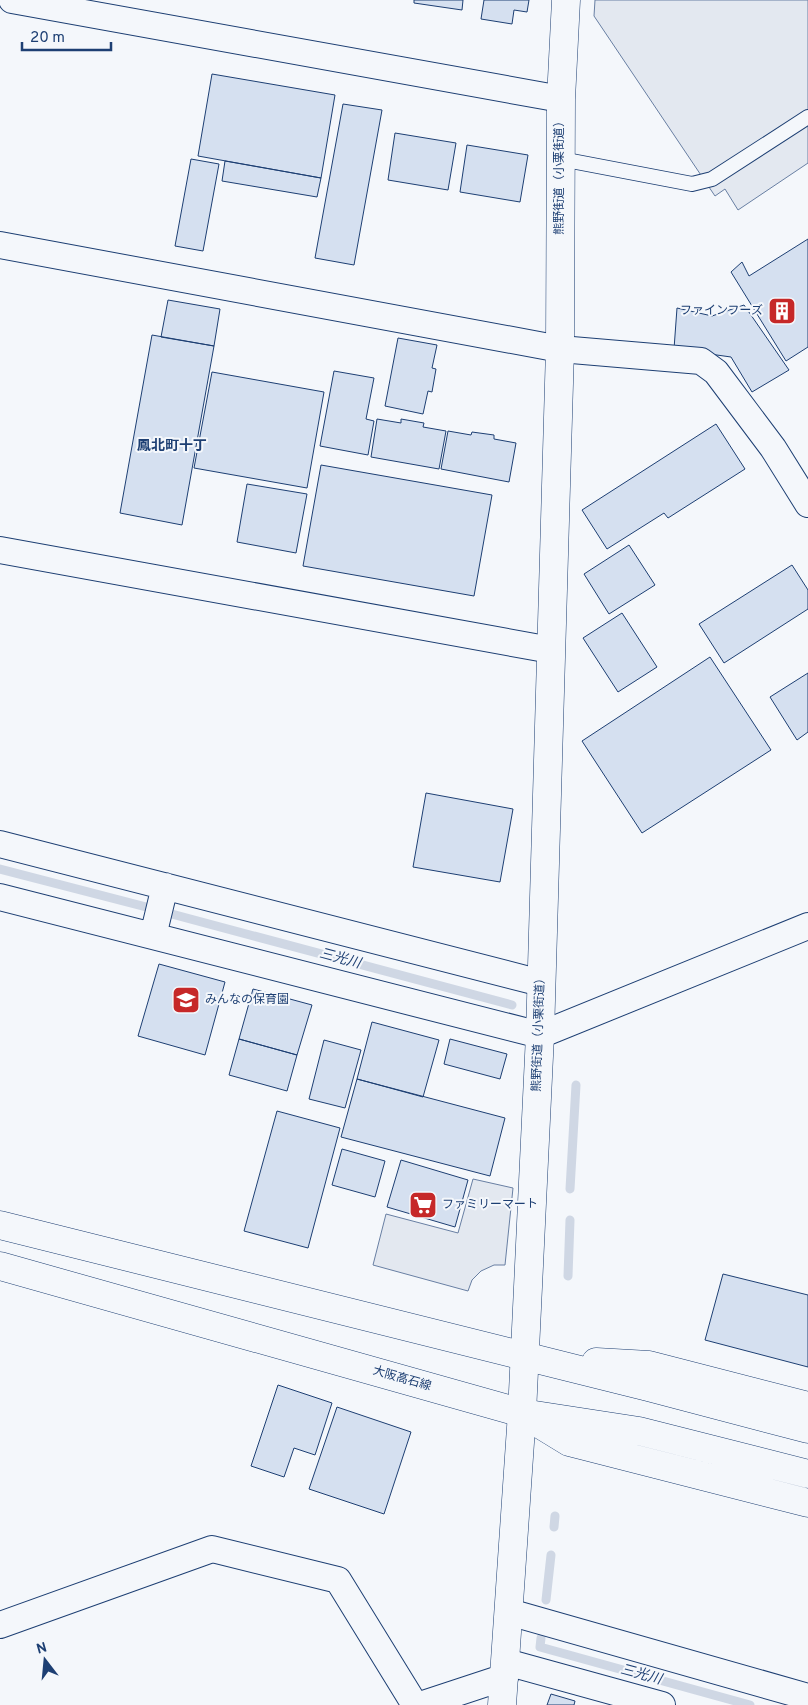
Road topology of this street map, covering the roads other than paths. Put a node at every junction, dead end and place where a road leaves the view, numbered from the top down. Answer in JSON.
{"nodes":[{"id":1,"x":12,"y":0,"type":"edge"},
{"id":2,"x":566,"y":0,"type":"edge"},
{"id":3,"x":561,"y":100,"type":"junction"},
{"id":4,"x":808,"y":117,"type":"edge"},
{"id":5,"x":560,"y":159,"type":"junction"},
{"id":6,"x":0,"y":245,"type":"edge"},
{"id":7,"x":560,"y":349,"type":"junction"},
{"id":8,"x":808,"y":504,"type":"edge"},
{"id":9,"x":0,"y":550,"type":"edge"},
{"id":10,"x":551,"y":650,"type":"junction"},
{"id":11,"x":0,"y":844,"type":"edge"},
{"id":12,"x":163,"y":894,"type":"junction"},
{"id":13,"x":0,"y":897,"type":"edge"},
{"id":14,"x":808,"y":926,"type":"edge"},
{"id":15,"x":154,"y":932,"type":"junction"},
{"id":16,"x":541,"y":983,"type":"junction"},
{"id":17,"x":540,"y":1035,"type":"junction"},
{"id":18,"x":0,"y":1225,"type":"edge"},
{"id":19,"x":0,"y":1266,"type":"edge"},
{"id":20,"x":525,"y":1358,"type":"junction"},
{"id":21,"x":808,"y":1406,"type":"edge"},
{"id":22,"x":522,"y":1413,"type":"junction"},
{"id":23,"x":808,"y":1430,"type":"edge"},
{"id":24,"x":808,"y":1474,"type":"edge"},
{"id":25,"x":808,"y":1503,"type":"edge"},
{"id":26,"x":509,"y":1612,"type":"junction"},
{"id":27,"x":0,"y":1625,"type":"edge"},
{"id":28,"x":505,"y":1669,"type":"junction"},
{"id":29,"x":808,"y":1697,"type":"edge"},
{"id":30,"x":415,"y":1705,"type":"edge"},
{"id":31,"x":420,"y":1705,"type":"edge"},
{"id":32,"x":502,"y":1705,"type":"edge"},
{"id":33,"x":662,"y":1705,"type":"edge"}],
"edges":[{"from":1,"to":3,"type":"street"},
{"from":2,"to":3,"type":"main road","name":"熊野街道（小栗街道）"},
{"from":3,"to":5,"type":"main road","name":"熊野街道（小栗街道）"},
{"from":4,"to":5,"type":"lane"},
{"from":5,"to":7,"type":"main road","name":"熊野街道（小栗街道）"},
{"from":6,"to":7,"type":"street"},
{"from":7,"to":8,"type":"street"},
{"from":7,"to":10,"type":"main road","name":"熊野街道（小栗街道）"},
{"from":9,"to":10,"type":"street"},
{"from":10,"to":16,"type":"main road","name":"熊野街道（小栗街道）"},
{"from":11,"to":12,"type":"street"},
{"from":12,"to":15,"type":"street"},
{"from":12,"to":16,"type":"street"},
{"from":13,"to":15,"type":"street"},
{"from":14,"to":17,"type":"street"},
{"from":15,"to":17,"type":"street"},
{"from":16,"to":17,"type":"main road","name":"熊野街道（小栗街道）"},
{"from":17,"to":20,"type":"main road","name":"熊野街道（小栗街道）"},
{"from":18,"to":20,"type":"main road"},
{"from":19,"to":22,"type":"main road","name":"大阪高石線"},
{"from":20,"to":21,"type":"main road"},
{"from":20,"to":22,"type":"main road","name":"熊野街道（小栗街道）"},
{"from":20,"to":23,"type":"main road"},
{"from":22,"to":24,"type":"main road","name":"大阪高石線"},
{"from":22,"to":25,"type":"main road"},
{"from":22,"to":26,"type":"main road","name":"熊野街道（小栗街道）"},
{"from":26,"to":28,"type":"main road","name":"熊野街道（小栗街道）"},
{"from":26,"to":29,"type":"street"},
{"from":27,"to":30,"type":"street"},
{"from":28,"to":31,"type":"street"},
{"from":28,"to":32,"type":"main road"},
{"from":28,"to":33,"type":"street"}]}
